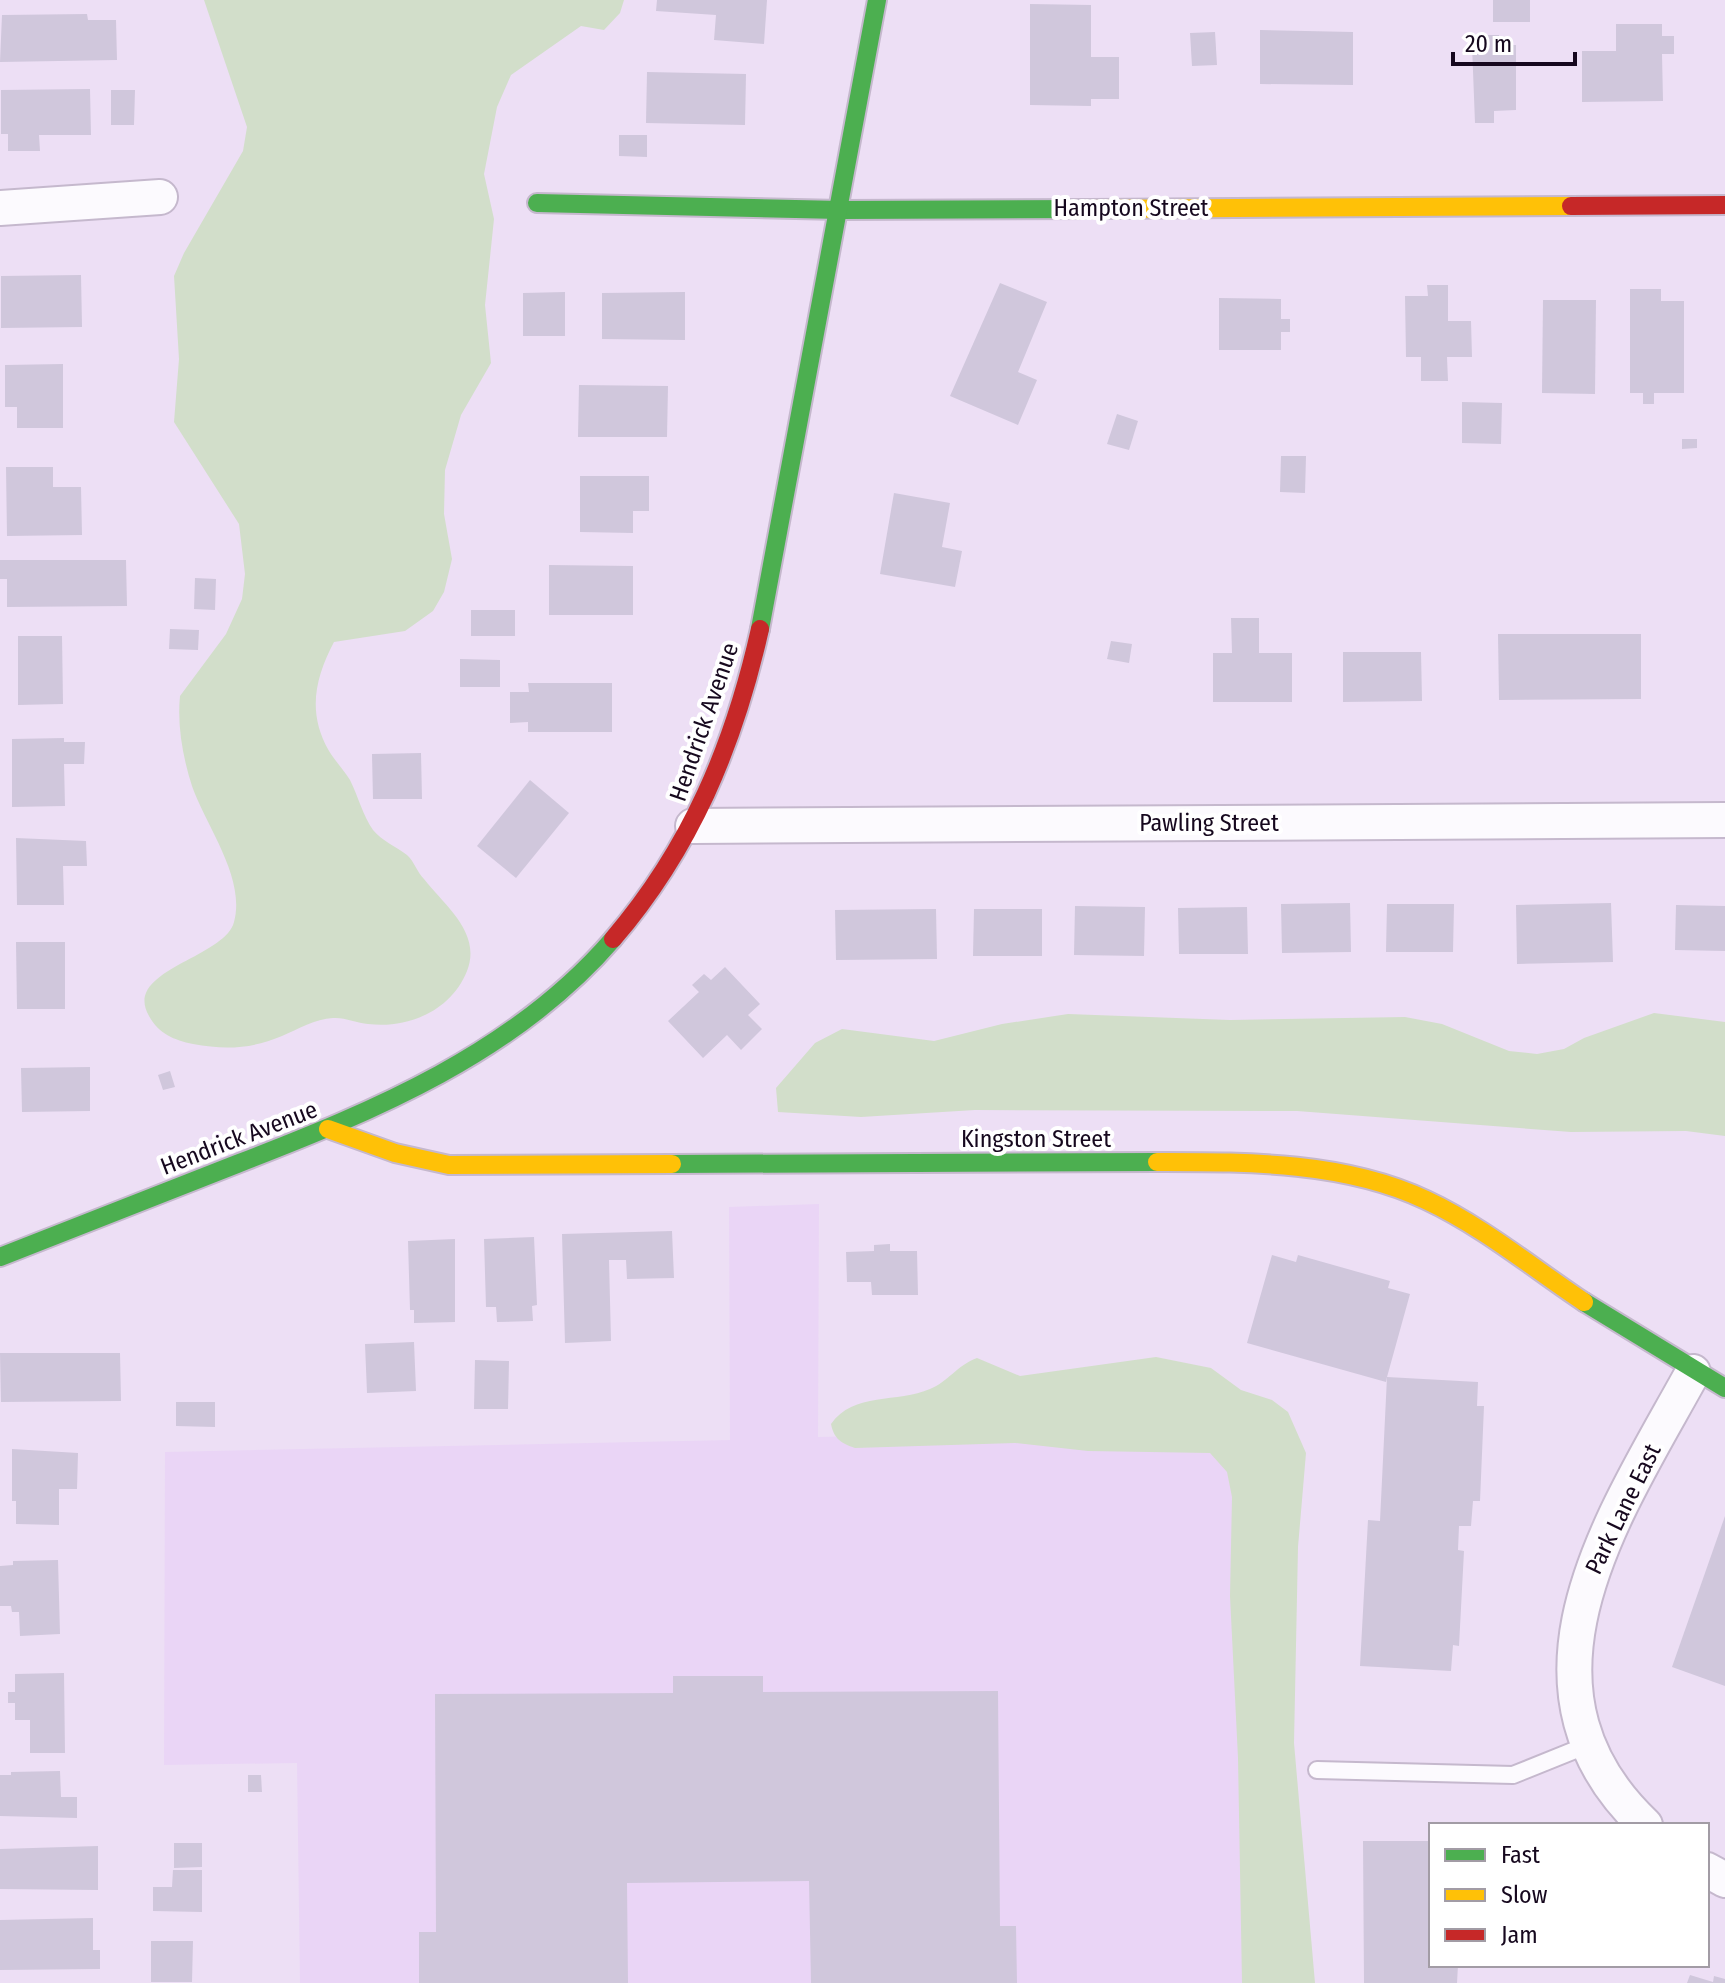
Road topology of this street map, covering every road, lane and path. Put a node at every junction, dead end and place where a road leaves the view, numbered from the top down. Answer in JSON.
{"nodes":[{"id":1,"x":877,"y":0,"type":"edge"},
{"id":2,"x":160,"y":197,"type":"dead end"},
{"id":3,"x":537,"y":203,"type":"dead end"},
{"id":4,"x":1725,"y":205,"type":"edge"},
{"id":5,"x":0,"y":208,"type":"edge"},
{"id":6,"x":840,"y":210,"type":"junction"},
{"id":7,"x":1725,"y":820,"type":"edge"},
{"id":8,"x":693,"y":826,"type":"junction"},
{"id":9,"x":328,"y":1129,"type":"junction"},
{"id":10,"x":0,"y":1257,"type":"edge"},
{"id":11,"x":1693,"y":1372,"type":"junction"},
{"id":12,"x":1725,"y":1388,"type":"edge"},
{"id":13,"x":1590,"y":1744,"type":"junction"},
{"id":14,"x":1317,"y":1770,"type":"dead end"},
{"id":15,"x":1643,"y":1823,"type":"edge"}],
"edges":[{"from":1,"to":6,"type":"street","name":"Hendrick Avenue"},
{"from":2,"to":5,"type":"street"},
{"from":3,"to":6,"type":"street","name":"Hampton Street"},
{"from":4,"to":6,"type":"street","name":"Hampton Street"},
{"from":6,"to":8,"type":"street","name":"Hendrick Avenue"},
{"from":7,"to":8,"type":"street","name":"Pawling Street"},
{"from":8,"to":9,"type":"street","name":"Hendrick Avenue"},
{"from":9,"to":10,"type":"street","name":"Hendrick Avenue"},
{"from":9,"to":11,"type":"street","name":"Kingston Street"},
{"from":11,"to":12,"type":"street","name":"Kingston Street"},
{"from":11,"to":13,"type":"street","name":"Park Lane East"},
{"from":13,"to":14,"type":"lane"},
{"from":13,"to":15,"type":"street","name":"Park Lane East"}]}
